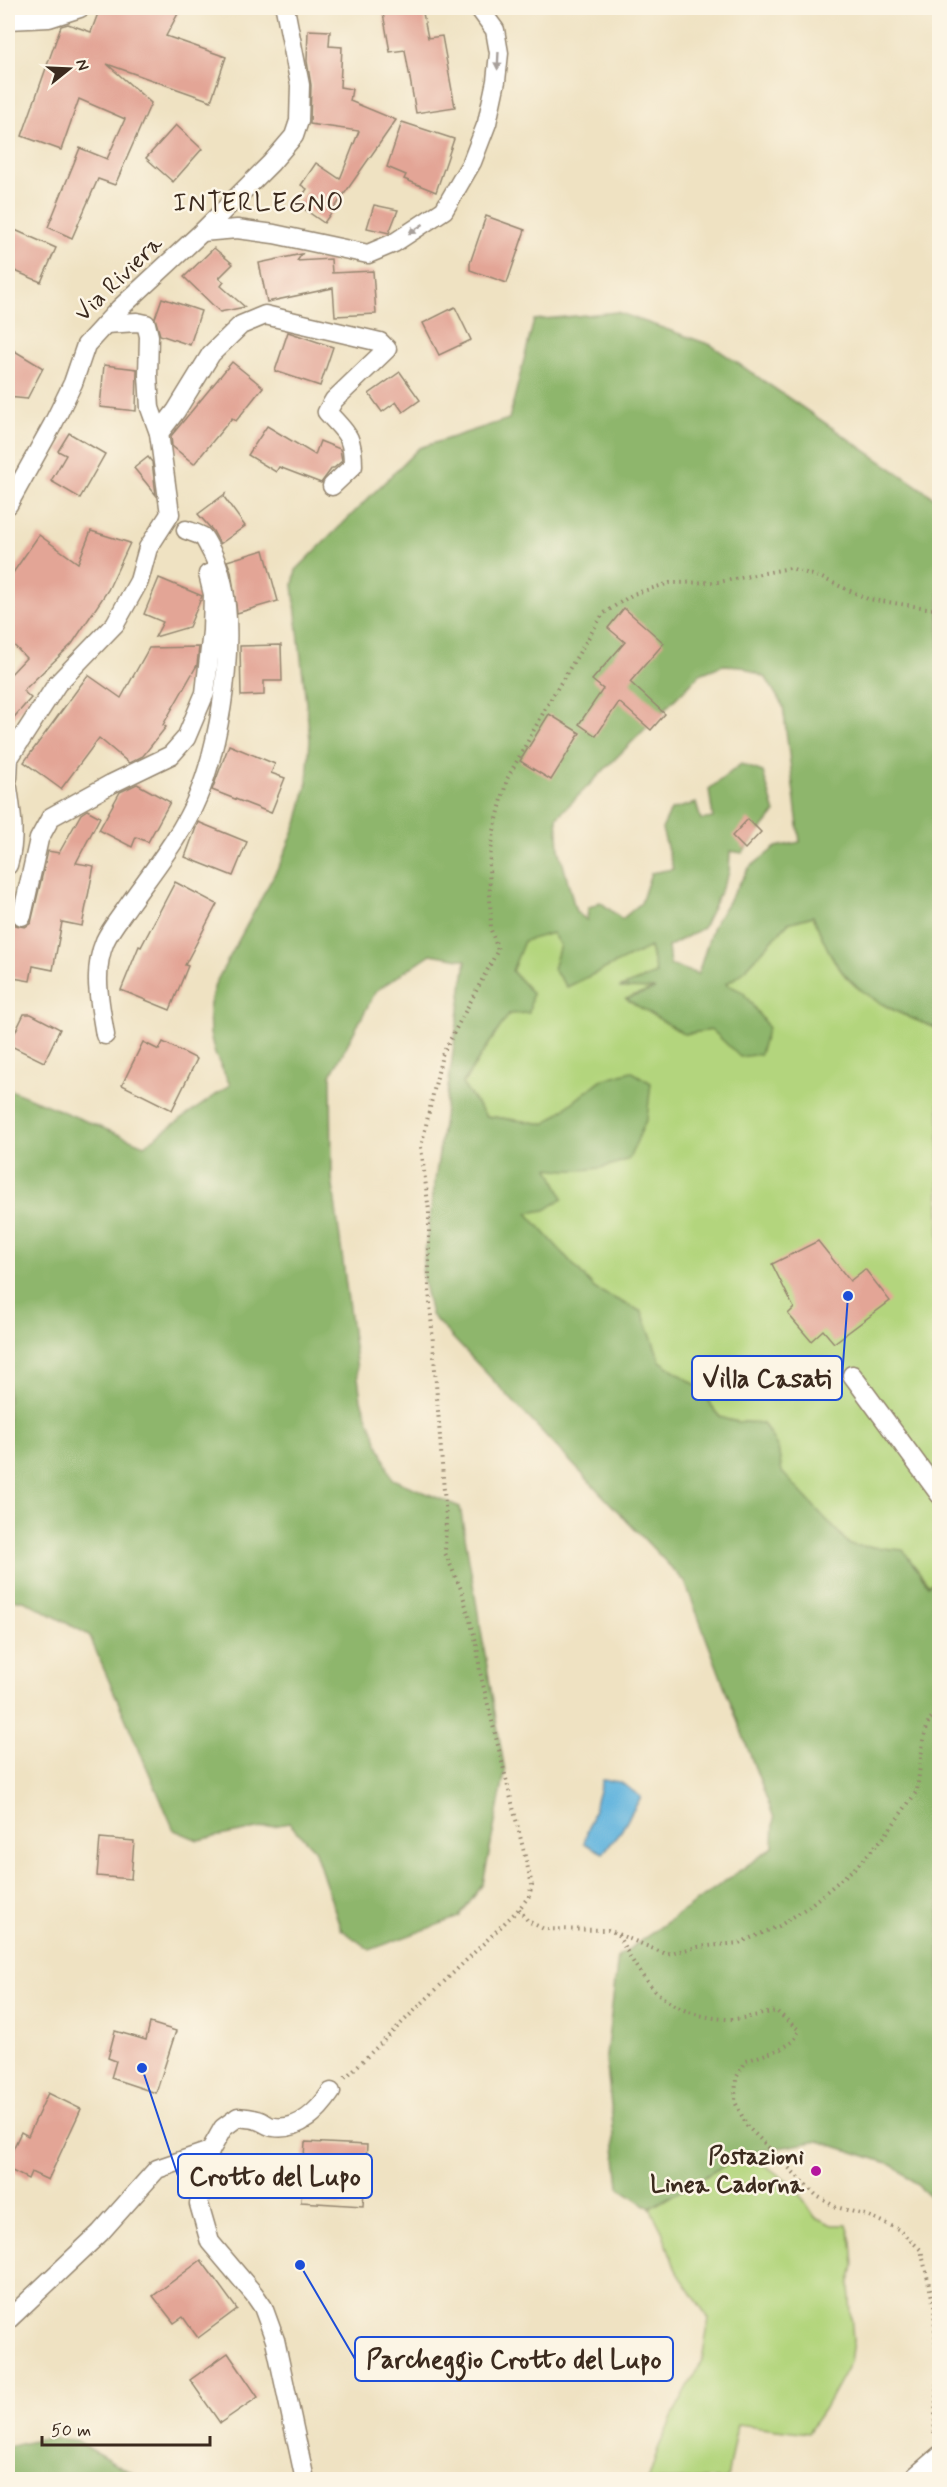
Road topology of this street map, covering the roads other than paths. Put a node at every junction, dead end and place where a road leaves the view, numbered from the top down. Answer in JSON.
{"nodes":[{"id":1,"x":80,"y":8,"type":"edge"},
{"id":2,"x":285,"y":8,"type":"edge"},
{"id":3,"x":479,"y":8,"type":"edge"},
{"id":4,"x":8,"y":20,"type":"edge"},
{"id":5,"x":202,"y":232,"type":"junction"},
{"id":6,"x":106,"y":324,"type":"junction"},
{"id":7,"x":159,"y":433,"type":"junction"},
{"id":8,"x":332,"y":486,"type":"dead end"},
{"id":9,"x":8,"y":505,"type":"edge"},
{"id":10,"x":170,"y":514,"type":"junction"},
{"id":11,"x":186,"y":530,"type":"junction"},
{"id":12,"x":8,"y":778,"type":"edge"},
{"id":13,"x":8,"y":788,"type":"edge"},
{"id":14,"x":8,"y":865,"type":"edge"},
{"id":15,"x":22,"y":916,"type":"dead end"},
{"id":16,"x":105,"y":1035,"type":"dead end"},
{"id":17,"x":852,"y":1375,"type":"dead end"},
{"id":18,"x":939,"y":1495,"type":"edge"},
{"id":19,"x":331,"y":2092,"type":"road end"},
{"id":20,"x":210,"y":2151,"type":"junction"},
{"id":21,"x":8,"y":2320,"type":"edge"},
{"id":22,"x":937,"y":2457,"type":"edge"},
{"id":23,"x":305,"y":2480,"type":"edge"},
{"id":24,"x":911,"y":2480,"type":"edge"}],
"edges":[{"from":1,"to":4,"type":"street"},
{"from":2,"to":5,"type":"street","name":"Via Riviera"},
{"from":3,"to":5,"type":"street","one_way":true},
{"from":5,"to":6,"type":"street","name":"Via Riviera"},
{"from":6,"to":7,"type":"street"},
{"from":6,"to":9,"type":"street","name":"Via Riviera"},
{"from":7,"to":8,"type":"street"},
{"from":7,"to":10,"type":"street"},
{"from":10,"to":11,"type":"street"},
{"from":10,"to":12,"type":"street"},
{"from":11,"to":15,"type":"street"},
{"from":11,"to":16,"type":"street"},
{"from":13,"to":14,"type":"street"},
{"from":17,"to":18,"type":"street"},
{"from":19,"to":20,"type":"street"},
{"from":20,"to":21,"type":"street"},
{"from":20,"to":23,"type":"street"},
{"from":22,"to":24,"type":"street"}]}
